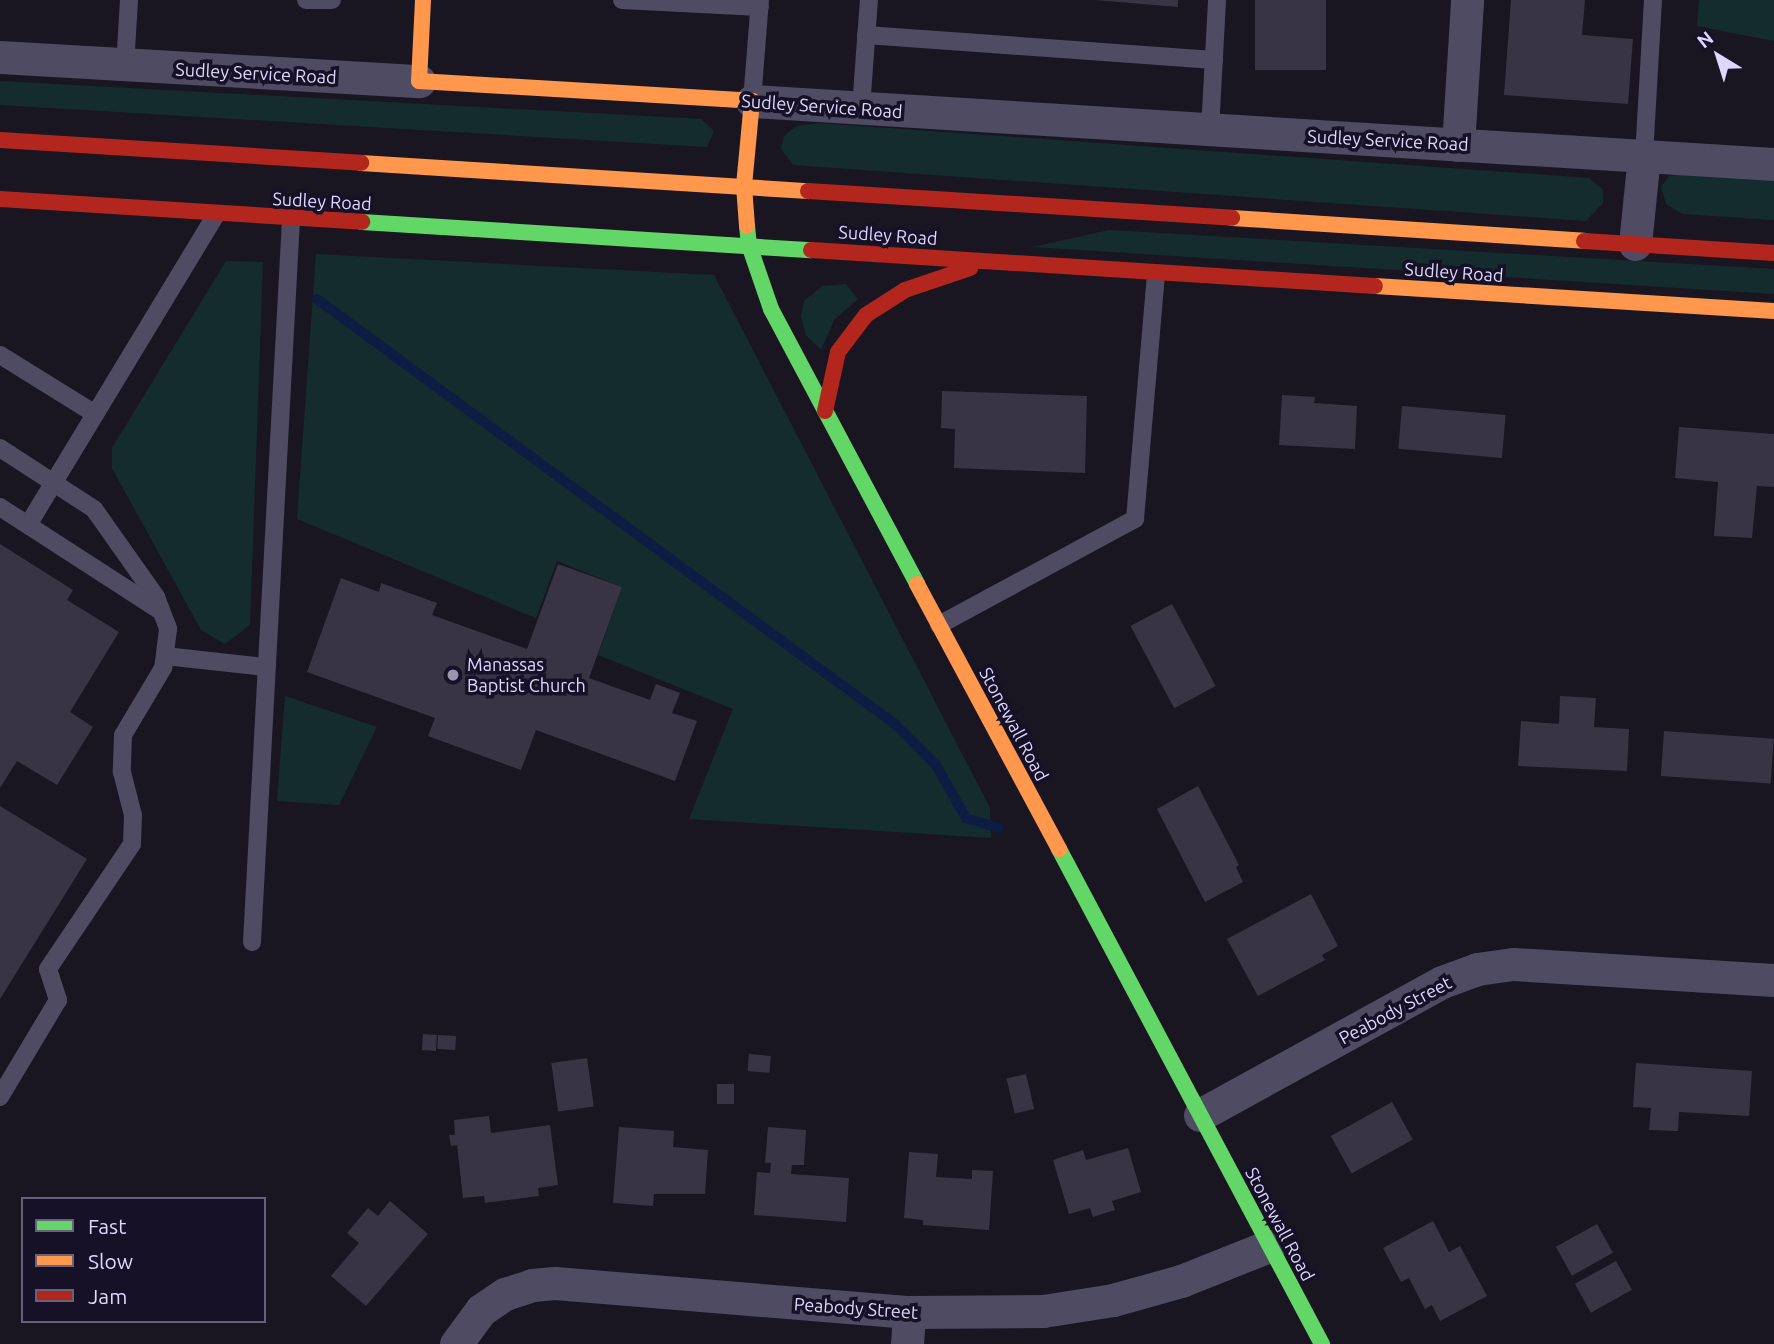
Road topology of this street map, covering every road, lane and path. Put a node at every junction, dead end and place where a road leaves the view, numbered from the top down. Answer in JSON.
{"nodes":[{"id":1,"x":129,"y":0,"type":"edge"},
{"id":2,"x":306,"y":0,"type":"edge"},
{"id":3,"x":332,"y":0,"type":"edge"},
{"id":4,"x":423,"y":0,"type":"edge"},
{"id":5,"x":621,"y":0,"type":"edge"},
{"id":6,"x":869,"y":0,"type":"edge"},
{"id":7,"x":1217,"y":0,"type":"edge"},
{"id":8,"x":1466,"y":0,"type":"edge"},
{"id":9,"x":1653,"y":0,"type":"edge"},
{"id":10,"x":760,"y":3,"type":"edge"},
{"id":11,"x":866,"y":35,"type":"junction"},
{"id":12,"x":0,"y":57,"type":"edge"},
{"id":13,"x":1214,"y":60,"type":"junction"},
{"id":14,"x":125,"y":66,"type":"junction"},
{"id":15,"x":419,"y":81,"type":"junction"},
{"id":16,"x":752,"y":101,"type":"junction"},
{"id":17,"x":861,"y":108,"type":"junction"},
{"id":18,"x":1210,"y":130,"type":"junction"},
{"id":19,"x":0,"y":140,"type":"edge"},
{"id":20,"x":1458,"y":145,"type":"junction"},
{"id":21,"x":1644,"y":156,"type":"junction"},
{"id":22,"x":1774,"y":164,"type":"edge"},
{"id":23,"x":744,"y":186,"type":"junction"},
{"id":24,"x":0,"y":198,"type":"edge"},
{"id":25,"x":216,"y":214,"type":"junction"},
{"id":26,"x":291,"y":219,"type":"junction"},
{"id":27,"x":1635,"y":244,"type":"junction"},
{"id":28,"x":749,"y":245,"type":"junction"},
{"id":29,"x":1774,"y":253,"type":"edge"},
{"id":30,"x":1003,"y":263,"type":"junction"},
{"id":31,"x":1156,"y":273,"type":"junction"},
{"id":32,"x":1774,"y":311,"type":"edge"},
{"id":33,"x":0,"y":355,"type":"edge"},
{"id":34,"x":825,"y":411,"type":"junction"},
{"id":35,"x":95,"y":414,"type":"junction"},
{"id":36,"x":0,"y":448,"type":"edge"},
{"id":37,"x":54,"y":481,"type":"junction"},
{"id":38,"x":0,"y":507,"type":"edge"},
{"id":39,"x":28,"y":524,"type":"junction"},
{"id":40,"x":162,"y":612,"type":"junction"},
{"id":41,"x":939,"y":625,"type":"junction"},
{"id":42,"x":165,"y":656,"type":"junction"},
{"id":43,"x":264,"y":667,"type":"junction"},
{"id":44,"x":252,"y":942,"type":"dead end"},
{"id":45,"x":1774,"y":980,"type":"edge"},
{"id":46,"x":0,"y":1097,"type":"edge"},
{"id":47,"x":1200,"y":1115,"type":"junction"},
{"id":48,"x":1269,"y":1245,"type":"junction"},
{"id":49,"x":908,"y":1328,"type":"edge"},
{"id":50,"x":456,"y":1344,"type":"edge"},
{"id":51,"x":1322,"y":1344,"type":"edge"}],
"edges":[{"from":1,"to":14,"type":"lane"},
{"from":2,"to":3,"type":"lane"},
{"from":4,"to":15,"type":"main road"},
{"from":5,"to":10,"type":"lane"},
{"from":6,"to":11,"type":"lane"},
{"from":7,"to":13,"type":"lane"},
{"from":8,"to":20,"type":"street"},
{"from":9,"to":21,"type":"lane"},
{"from":10,"to":16,"type":"lane"},
{"from":11,"to":13,"type":"lane"},
{"from":11,"to":17,"type":"lane"},
{"from":12,"to":14,"type":"street","name":"Sudley Service Road"},
{"from":13,"to":18,"type":"lane"},
{"from":14,"to":15,"type":"street","name":"Sudley Service Road"},
{"from":15,"to":16,"type":"main road","name":"Sudley Service Road"},
{"from":16,"to":17,"type":"street","name":"Sudley Service Road"},
{"from":16,"to":23,"type":"main road","name":"Stonewall Road"},
{"from":17,"to":18,"type":"street","name":"Sudley Service Road"},
{"from":18,"to":20,"type":"street","name":"Sudley Service Road"},
{"from":19,"to":23,"type":"main road"},
{"from":20,"to":21,"type":"street","name":"Sudley Service Road"},
{"from":21,"to":22,"type":"street","name":"Sudley Service Road"},
{"from":21,"to":27,"type":"street"},
{"from":23,"to":27,"type":"main road"},
{"from":23,"to":28,"type":"main road","name":"Stonewall Road"},
{"from":24,"to":25,"type":"main road","name":"Sudley Road"},
{"from":25,"to":26,"type":"main road","name":"Sudley Road"},
{"from":25,"to":35,"type":"lane"},
{"from":26,"to":28,"type":"main road","name":"Sudley Road"},
{"from":26,"to":43,"type":"lane"},
{"from":27,"to":29,"type":"main road"},
{"from":28,"to":30,"type":"main road","name":"Sudley Road"},
{"from":28,"to":34,"type":"main road","name":"Stonewall Road"},
{"from":30,"to":31,"type":"main road","name":"Sudley Road"},
{"from":30,"to":34,"type":"main road"},
{"from":31,"to":32,"type":"main road","name":"Sudley Road"},
{"from":31,"to":41,"type":"lane"},
{"from":33,"to":35,"type":"lane"},
{"from":34,"to":41,"type":"main road","name":"Stonewall Road"},
{"from":35,"to":37,"type":"lane"},
{"from":36,"to":37,"type":"lane"},
{"from":37,"to":39,"type":"lane"},
{"from":37,"to":40,"type":"lane"},
{"from":38,"to":39,"type":"lane"},
{"from":39,"to":40,"type":"lane"},
{"from":40,"to":42,"type":"lane"},
{"from":41,"to":47,"type":"main road","name":"Stonewall Road"},
{"from":42,"to":43,"type":"lane"},
{"from":42,"to":46,"type":"lane"},
{"from":43,"to":44,"type":"lane"},
{"from":45,"to":47,"type":"street","name":"Peabody Street"},
{"from":47,"to":48,"type":"main road","name":"Stonewall Road"},
{"from":48,"to":49,"type":"street","name":"Peabody Street"},
{"from":48,"to":51,"type":"main road","name":"Stonewall Road"},
{"from":49,"to":50,"type":"street","name":"Peabody Street"}]}
